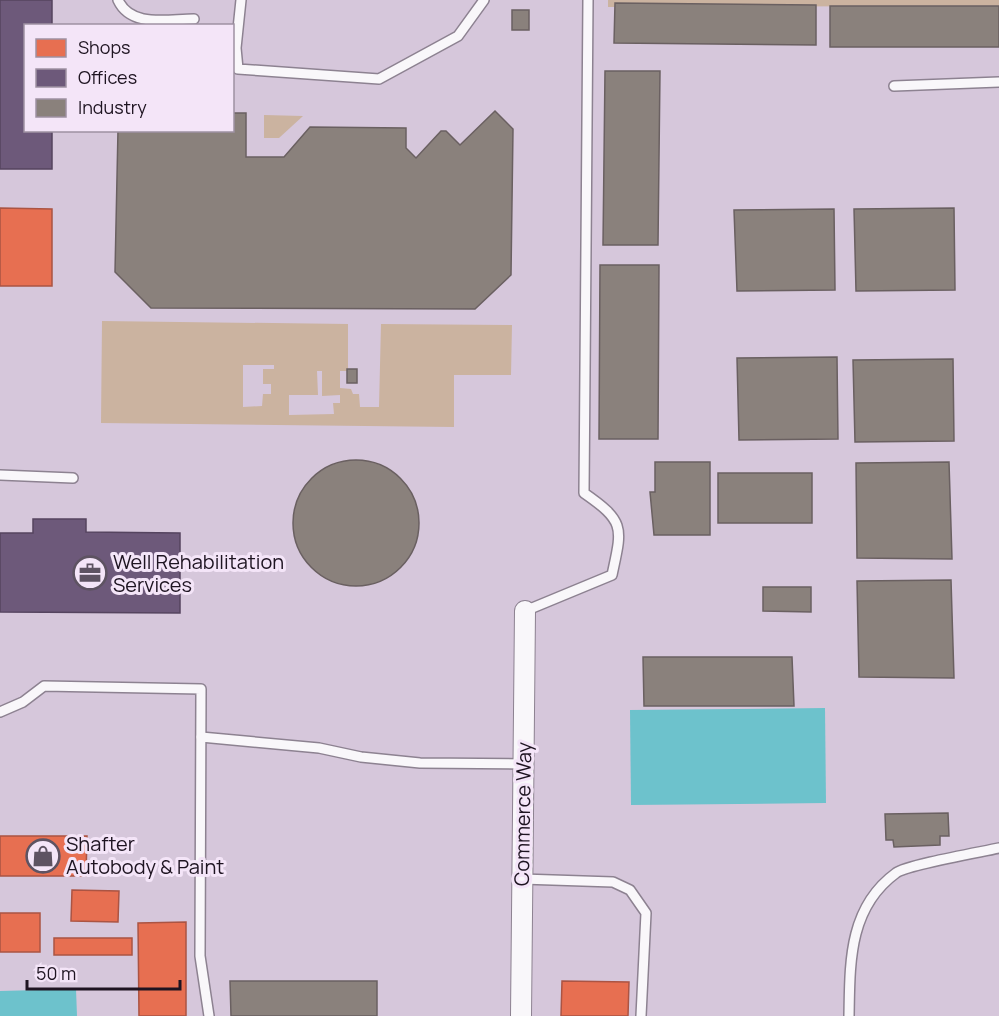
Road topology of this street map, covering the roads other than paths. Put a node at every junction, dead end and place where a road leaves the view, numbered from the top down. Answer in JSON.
{"nodes":[{"id":1,"x":118,"y":0,"type":"edge"},
{"id":2,"x":241,"y":0,"type":"edge"},
{"id":3,"x":484,"y":0,"type":"edge"},
{"id":4,"x":588,"y":0,"type":"edge"},
{"id":5,"x":194,"y":19,"type":"dead end"},
{"id":6,"x":999,"y":82,"type":"edge"},
{"id":7,"x":894,"y":86,"type":"dead end"},
{"id":8,"x":0,"y":475,"type":"edge"},
{"id":9,"x":73,"y":478,"type":"dead end"},
{"id":10,"x":525,"y":611,"type":"joint"},
{"id":11,"x":0,"y":712,"type":"edge"},
{"id":12,"x":201,"y":737,"type":"junction"},
{"id":13,"x":524,"y":764,"type":"junction"},
{"id":14,"x":999,"y":848,"type":"edge"},
{"id":15,"x":522,"y":879,"type":"junction"},
{"id":16,"x":209,"y":1016,"type":"edge"},
{"id":17,"x":521,"y":1016,"type":"edge"},
{"id":18,"x":641,"y":1016,"type":"edge"},
{"id":19,"x":849,"y":1016,"type":"edge"}],
"edges":[{"from":1,"to":5,"type":"lane"},
{"from":2,"to":3,"type":"lane"},
{"from":4,"to":10,"type":"lane"},
{"from":6,"to":7,"type":"lane"},
{"from":8,"to":9,"type":"lane"},
{"from":10,"to":13,"type":"street","name":"Commerce Way"},
{"from":11,"to":12,"type":"lane"},
{"from":12,"to":13,"type":"lane"},
{"from":12,"to":16,"type":"lane"},
{"from":13,"to":15,"type":"street","name":"Commerce Way"},
{"from":14,"to":19,"type":"lane"},
{"from":15,"to":17,"type":"street","name":"Commerce Way"},
{"from":15,"to":18,"type":"lane"}]}
